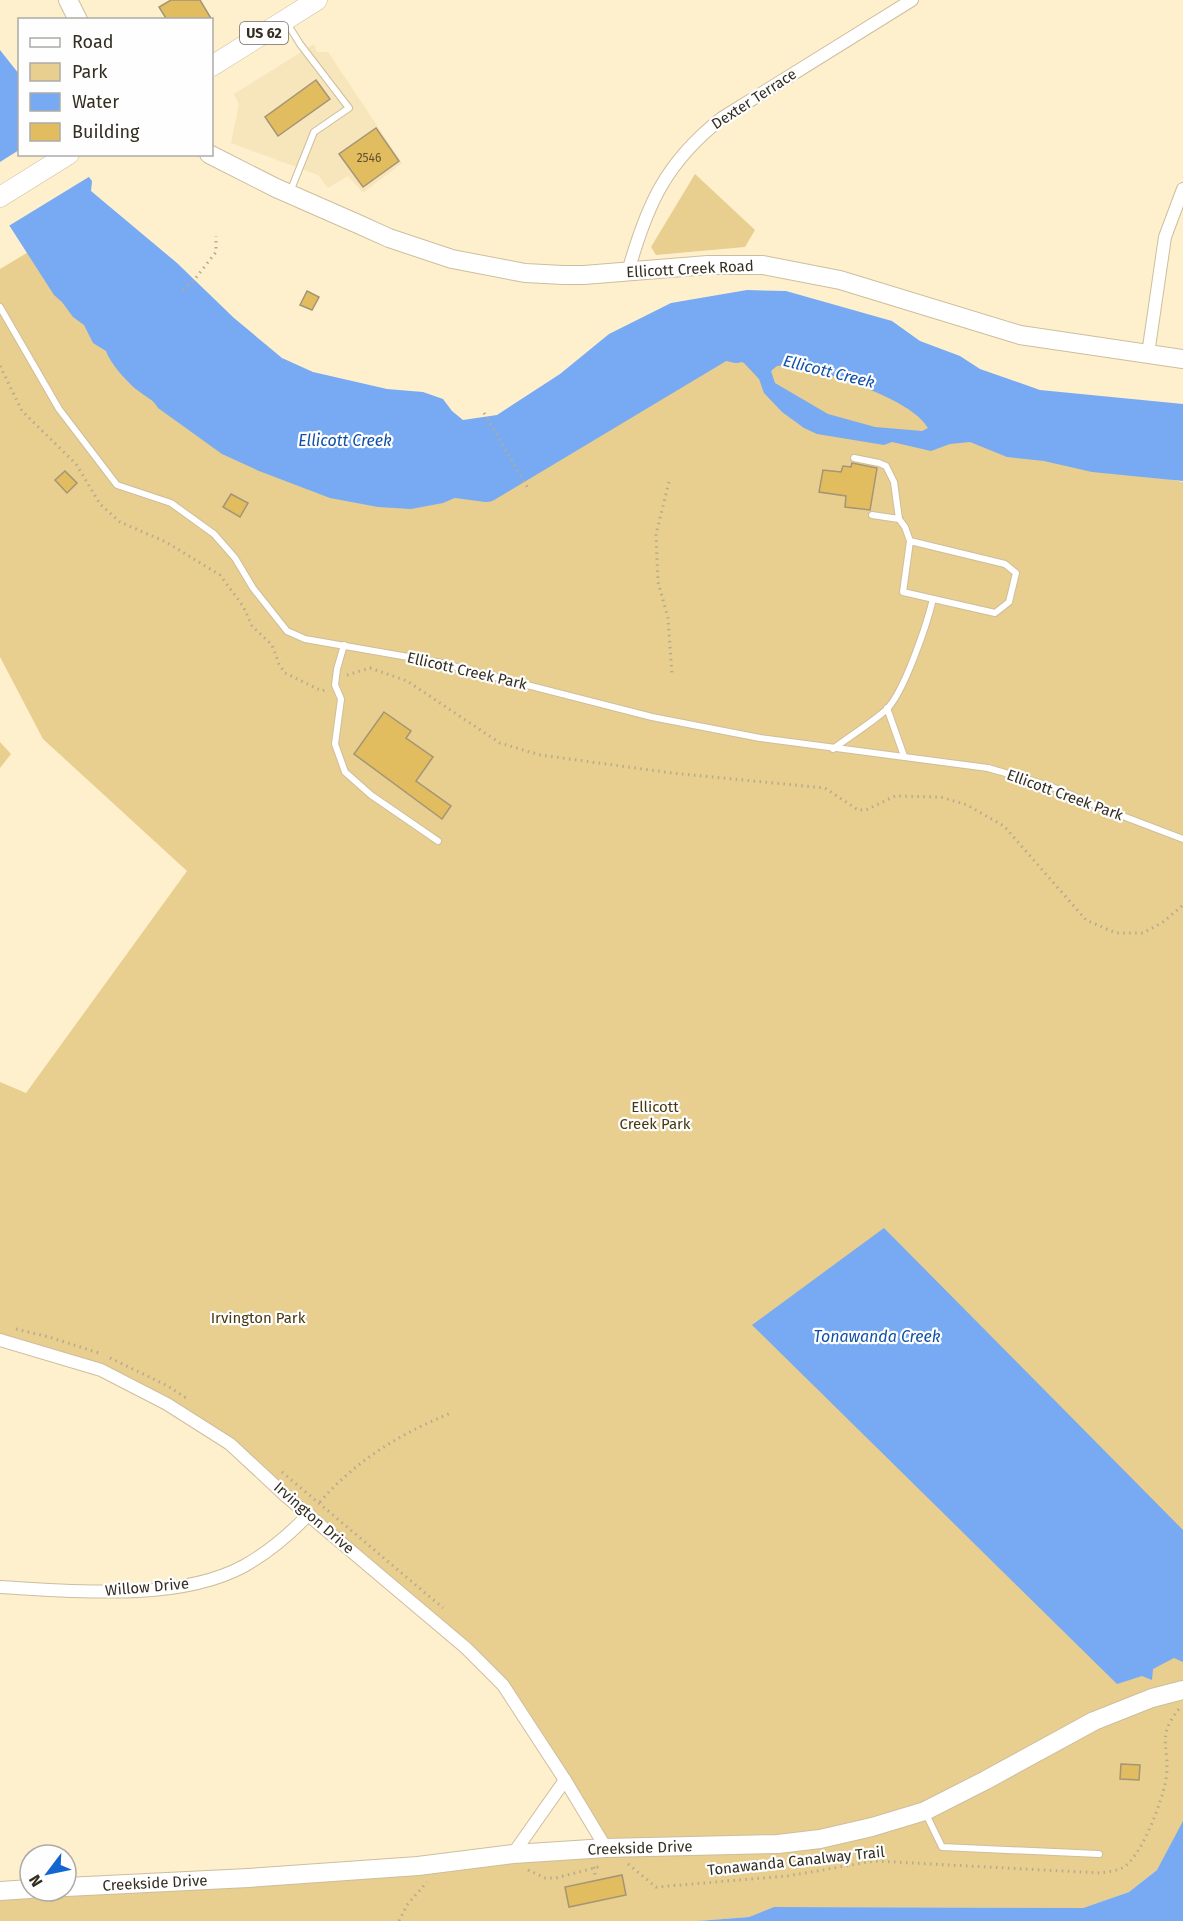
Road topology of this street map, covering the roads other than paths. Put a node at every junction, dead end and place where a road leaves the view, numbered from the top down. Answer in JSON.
{"nodes":[{"id":1,"x":68,"y":0,"type":"edge"},
{"id":2,"x":317,"y":0,"type":"edge"},
{"id":3,"x":912,"y":0,"type":"edge"},
{"id":4,"x":77,"y":18,"type":"edge"},
{"id":5,"x":285,"y":20,"type":"junction"},
{"id":6,"x":217,"y":62,"type":"edge"},
{"id":7,"x":213,"y":144,"type":"edge"},
{"id":8,"x":66,"y":156,"type":"edge"},
{"id":9,"x":213,"y":156,"type":"edge"},
{"id":10,"x":241,"y":170,"type":"junction"},
{"id":11,"x":1183,"y":189,"type":"edge"},
{"id":12,"x":289,"y":194,"type":"junction"},
{"id":13,"x":0,"y":197,"type":"edge"},
{"id":14,"x":628,"y":272,"type":"junction"},
{"id":15,"x":0,"y":307,"type":"edge"},
{"id":16,"x":1148,"y":354,"type":"junction"},
{"id":17,"x":1183,"y":359,"type":"edge"},
{"id":18,"x":854,"y":458,"type":"dead end"},
{"id":19,"x":872,"y":515,"type":"dead end"},
{"id":20,"x":899,"y":519,"type":"junction"},
{"id":21,"x":910,"y":541,"type":"junction"},
{"id":22,"x":933,"y":599,"type":"junction"},
{"id":23,"x":344,"y":645,"type":"junction"},
{"id":24,"x":887,"y":708,"type":"junction"},
{"id":25,"x":833,"y":748,"type":"junction"},
{"id":26,"x":904,"y":756,"type":"junction"},
{"id":27,"x":1183,"y":839,"type":"edge"},
{"id":28,"x":438,"y":841,"type":"dead end"},
{"id":29,"x":0,"y":1340,"type":"edge"},
{"id":30,"x":309,"y":1514,"type":"junction"},
{"id":31,"x":0,"y":1587,"type":"edge"},
{"id":32,"x":1183,"y":1690,"type":"edge"},
{"id":33,"x":565,"y":1780,"type":"junction"},
{"id":34,"x":925,"y":1811,"type":"junction"},
{"id":35,"x":606,"y":1848,"type":"junction"},
{"id":36,"x":513,"y":1854,"type":"junction"},
{"id":37,"x":1099,"y":1854,"type":"dead end"},
{"id":38,"x":78,"y":1886,"type":"edge"},
{"id":39,"x":18,"y":1890,"type":"edge"},
{"id":40,"x":0,"y":1891,"type":"edge"}],
"edges":[{"from":1,"to":4,"type":"street"},
{"from":2,"to":5,"type":"main road","number":"US 62"},
{"from":3,"to":14,"type":"street","name":"Dexter Terrace"},
{"from":5,"to":6,"type":"main road","number":"US 62"},
{"from":5,"to":12,"type":"lane"},
{"from":7,"to":10,"type":"street"},
{"from":8,"to":13,"type":"main road"},
{"from":9,"to":10,"type":"street","name":"Ellicott Creek Road"},
{"from":10,"to":12,"type":"street","name":"Ellicott Creek Road"},
{"from":11,"to":16,"type":"street"},
{"from":12,"to":14,"type":"street","name":"Ellicott Creek Road"},
{"from":14,"to":16,"type":"street","name":"Ellicott Creek Road"},
{"from":15,"to":23,"type":"lane","name":"Ellicott Creek Park"},
{"from":16,"to":17,"type":"street","name":"Ellicott Creek Road"},
{"from":18,"to":20,"type":"lane"},
{"from":19,"to":20,"type":"lane"},
{"from":20,"to":21,"type":"lane"},
{"from":21,"to":22,"type":"lane"},
{"from":21,"to":22,"type":"lane"},
{"from":22,"to":24,"type":"lane"},
{"from":23,"to":25,"type":"lane","name":"Ellicott Creek Park"},
{"from":23,"to":28,"type":"lane"},
{"from":24,"to":25,"type":"lane"},
{"from":24,"to":26,"type":"lane"},
{"from":25,"to":26,"type":"lane","name":"Ellicott Creek Park"},
{"from":26,"to":27,"type":"lane","name":"Ellicott Creek Park"},
{"from":29,"to":30,"type":"street","name":"Irvington Drive"},
{"from":30,"to":31,"type":"street","name":"Willow Drive"},
{"from":30,"to":33,"type":"street","name":"Irvington Drive"},
{"from":32,"to":34,"type":"street","name":"Creekside Drive"},
{"from":33,"to":35,"type":"street","name":"Irvington Drive"},
{"from":33,"to":36,"type":"street"},
{"from":34,"to":35,"type":"street","name":"Creekside Drive"},
{"from":34,"to":37,"type":"lane"},
{"from":35,"to":36,"type":"street","name":"Creekside Drive"},
{"from":36,"to":38,"type":"street","name":"Creekside Drive"},
{"from":39,"to":40,"type":"street"}]}
